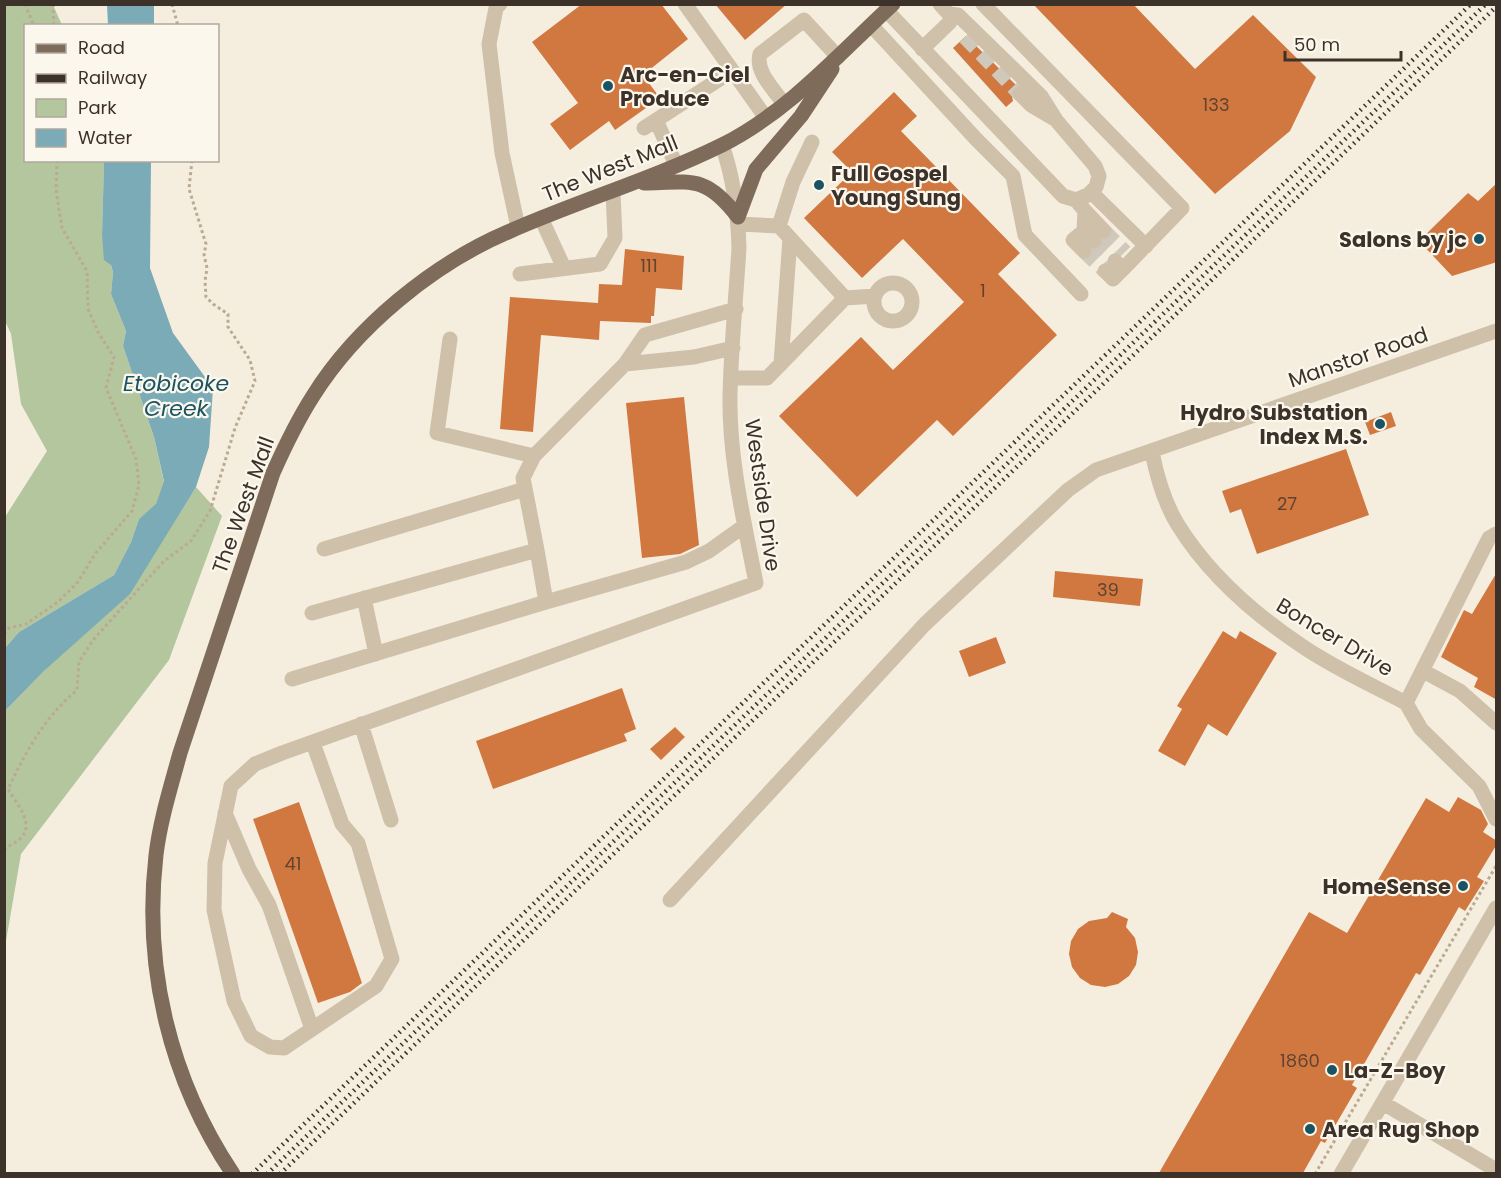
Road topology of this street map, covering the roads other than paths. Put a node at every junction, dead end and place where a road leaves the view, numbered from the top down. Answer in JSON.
{"nodes":[{"id":1,"x":500,"y":4,"type":"edge"},
{"id":2,"x":685,"y":4,"type":"edge"},
{"id":3,"x":982,"y":4,"type":"edge"},
{"id":4,"x":889,"y":7,"type":"edge"},
{"id":5,"x":946,"y":13,"type":"edge"},
{"id":6,"x":871,"y":25,"type":"junction"},
{"id":7,"x":965,"y":37,"type":"tunnel mouth"},
{"id":8,"x":922,"y":49,"type":"junction"},
{"id":9,"x":840,"y":54,"type":"junction"},
{"id":10,"x":732,"y":71,"type":"junction"},
{"id":11,"x":1020,"y":94,"type":"tunnel mouth"},
{"id":12,"x":784,"y":104,"type":"junction"},
{"id":13,"x":766,"y":118,"type":"junction"},
{"id":14,"x":1056,"y":120,"type":"junction"},
{"id":15,"x":813,"y":142,"type":"dead end"},
{"id":16,"x":722,"y":145,"type":"junction"},
{"id":17,"x":676,"y":165,"type":"junction"},
{"id":18,"x":634,"y":184,"type":"junction"},
{"id":19,"x":613,"y":192,"type":"junction"},
{"id":20,"x":1091,"y":192,"type":"junction"},
{"id":21,"x":1081,"y":206,"type":"junction"},
{"id":22,"x":541,"y":218,"type":"junction"},
{"id":23,"x":738,"y":220,"type":"junction"},
{"id":24,"x":778,"y":226,"type":"junction"},
{"id":25,"x":518,"y":227,"type":"junction"},
{"id":26,"x":790,"y":238,"type":"junction"},
{"id":27,"x":1092,"y":238,"type":"tunnel mouth"},
{"id":28,"x":1146,"y":246,"type":"junction"},
{"id":29,"x":1120,"y":263,"type":"dead end"},
{"id":30,"x":564,"y":268,"type":"junction"},
{"id":31,"x":520,"y":274,"type":"dead end"},
{"id":32,"x":1081,"y":294,"type":"dead end"},
{"id":33,"x":875,"y":296,"type":"dead end"},
{"id":34,"x":845,"y":298,"type":"junction"},
{"id":35,"x":736,"y":309,"type":"junction"},
{"id":36,"x":1497,"y":331,"type":"edge"},
{"id":37,"x":450,"y":339,"type":"dead end"},
{"id":38,"x":733,"y":348,"type":"junction"},
{"id":39,"x":625,"y":364,"type":"junction"},
{"id":40,"x":781,"y":364,"type":"junction"},
{"id":41,"x":731,"y":378,"type":"junction"},
{"id":42,"x":1152,"y":452,"type":"junction"},
{"id":43,"x":534,"y":456,"type":"junction"},
{"id":44,"x":525,"y":489,"type":"junction"},
{"id":45,"x":744,"y":526,"type":"junction"},
{"id":46,"x":1497,"y":534,"type":"edge"},
{"id":47,"x":324,"y":549,"type":"dead end"},
{"id":48,"x":537,"y":550,"type":"junction"},
{"id":49,"x":364,"y":598,"type":"junction"},
{"id":50,"x":546,"y":602,"type":"junction"},
{"id":51,"x":312,"y":613,"type":"dead end"},
{"id":52,"x":376,"y":654,"type":"junction"},
{"id":53,"x":1423,"y":671,"type":"junction"},
{"id":54,"x":292,"y":679,"type":"dead end"},
{"id":55,"x":1406,"y":704,"type":"junction"},
{"id":56,"x":1497,"y":723,"type":"edge"},
{"id":57,"x":361,"y":724,"type":"junction"},
{"id":58,"x":313,"y":743,"type":"junction"},
{"id":59,"x":225,"y":813,"type":"junction"},
{"id":60,"x":1497,"y":819,"type":"edge"},
{"id":61,"x":391,"y":820,"type":"dead end"},
{"id":62,"x":670,"y":900,"type":"dead end"},
{"id":63,"x":1497,"y":908,"type":"edge"},
{"id":64,"x":312,"y":1029,"type":"junction"},
{"id":65,"x":1383,"y":1103,"type":"junction"},
{"id":66,"x":1497,"y":1170,"type":"edge"},
{"id":67,"x":233,"y":1173,"type":"edge"},
{"id":68,"x":1341,"y":1173,"type":"edge"}],
"edges":[{"from":1,"to":25,"type":"street"},
{"from":2,"to":10,"type":"street"},
{"from":3,"to":28,"type":"street"},
{"from":4,"to":6,"type":"main road","name":"The West Mall"},
{"from":4,"to":8,"type":"street"},
{"from":5,"to":7,"type":"street"},
{"from":5,"to":8,"type":"street"},
{"from":5,"to":14,"type":"street"},
{"from":6,"to":9,"type":"main road","name":"The West Mall"},
{"from":6,"to":32,"type":"street"},
{"from":8,"to":21,"type":"street"},
{"from":9,"to":12,"type":"main road","name":"The West Mall"},
{"from":9,"to":12,"type":"street"},
{"from":9,"to":23,"type":"main road"},
{"from":10,"to":13,"type":"street"},
{"from":10,"to":17,"type":"street"},
{"from":11,"to":14,"type":"street"},
{"from":12,"to":13,"type":"main road","name":"The West Mall"},
{"from":13,"to":16,"type":"main road","name":"The West Mall"},
{"from":14,"to":20,"type":"street"},
{"from":15,"to":24,"type":"street"},
{"from":16,"to":17,"type":"main road","name":"The West Mall"},
{"from":16,"to":23,"type":"street","name":"Westside Drive"},
{"from":17,"to":18,"type":"main road","name":"The West Mall"},
{"from":18,"to":19,"type":"main road","name":"The West Mall"},
{"from":18,"to":23,"type":"main road"},
{"from":19,"to":22,"type":"main road","name":"The West Mall"},
{"from":19,"to":30,"type":"street"},
{"from":20,"to":21,"type":"street"},
{"from":20,"to":28,"type":"street"},
{"from":21,"to":27,"type":"street"},
{"from":22,"to":25,"type":"main road","name":"The West Mall"},
{"from":22,"to":30,"type":"street"},
{"from":23,"to":24,"type":"street"},
{"from":23,"to":35,"type":"street","name":"Westside Drive"},
{"from":24,"to":26,"type":"street"},
{"from":25,"to":67,"type":"main road","name":"The West Mall"},
{"from":26,"to":34,"type":"street"},
{"from":26,"to":40,"type":"street"},
{"from":28,"to":29,"type":"street"},
{"from":30,"to":31,"type":"street"},
{"from":33,"to":34,"type":"street"},
{"from":34,"to":40,"type":"street"},
{"from":35,"to":38,"type":"street","name":"Westside Drive"},
{"from":35,"to":39,"type":"street"},
{"from":36,"to":42,"type":"street","name":"Manstor Road"},
{"from":37,"to":43,"type":"street"},
{"from":38,"to":39,"type":"street"},
{"from":38,"to":41,"type":"street","name":"Westside Drive"},
{"from":39,"to":43,"type":"street"},
{"from":40,"to":41,"type":"street"},
{"from":41,"to":45,"type":"street","name":"Westside Drive"},
{"from":42,"to":55,"type":"street","name":"Boncer Drive"},
{"from":42,"to":62,"type":"street","name":"Manstor Road"},
{"from":43,"to":44,"type":"street"},
{"from":44,"to":47,"type":"street"},
{"from":44,"to":48,"type":"street"},
{"from":45,"to":50,"type":"street"},
{"from":45,"to":57,"type":"street","name":"Westside Drive"},
{"from":46,"to":53,"type":"street"},
{"from":48,"to":49,"type":"street"},
{"from":48,"to":50,"type":"street"},
{"from":49,"to":51,"type":"street"},
{"from":49,"to":52,"type":"street"},
{"from":50,"to":52,"type":"street"},
{"from":52,"to":54,"type":"street"},
{"from":53,"to":55,"type":"street"},
{"from":53,"to":56,"type":"street"},
{"from":55,"to":60,"type":"street"},
{"from":57,"to":58,"type":"street"},
{"from":57,"to":61,"type":"street"},
{"from":58,"to":59,"type":"street"},
{"from":58,"to":64,"type":"street"},
{"from":59,"to":64,"type":"street"},
{"from":59,"to":64,"type":"street"},
{"from":63,"to":65,"type":"street"},
{"from":65,"to":66,"type":"street"},
{"from":65,"to":68,"type":"street"}]}
